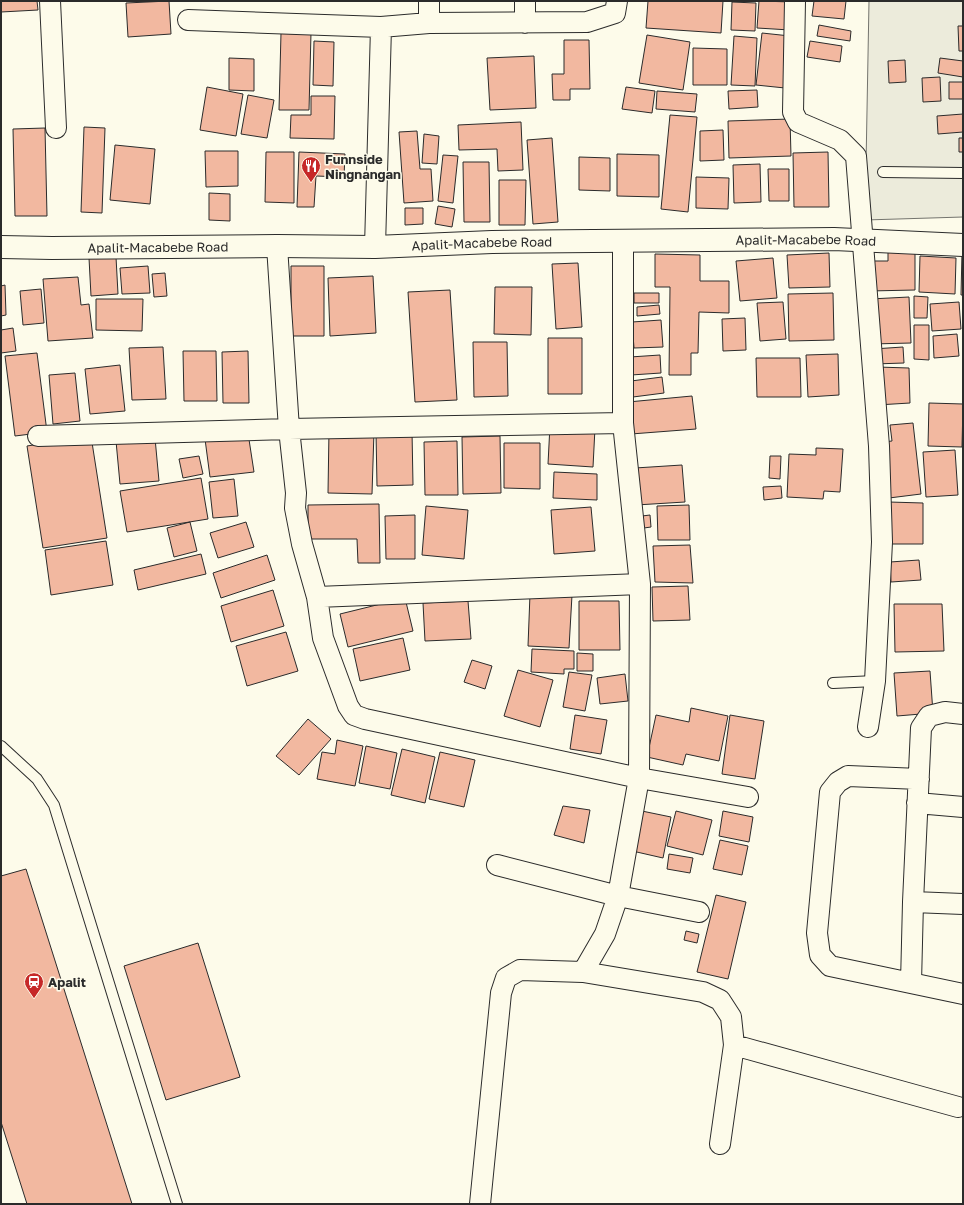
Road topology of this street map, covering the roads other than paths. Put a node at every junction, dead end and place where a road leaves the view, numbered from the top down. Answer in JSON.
{"nodes":[{"id":1,"x":50,"y":1,"type":"edge"},
{"id":2,"x":429,"y":1,"type":"edge"},
{"id":3,"x":525,"y":1,"type":"edge"},
{"id":4,"x":617,"y":1,"type":"edge"},
{"id":5,"x":795,"y":1,"type":"edge"},
{"id":6,"x":188,"y":20,"type":"dead end"},
{"id":7,"x":429,"y":23,"type":"junction"},
{"id":8,"x":525,"y":23,"type":"junction"},
{"id":9,"x":381,"y":26,"type":"junction"},
{"id":10,"x":56,"y":128,"type":"dead end"},
{"id":11,"x":883,"y":172,"type":"dead end"},
{"id":12,"x":963,"y":173,"type":"edge"},
{"id":13,"x":623,"y":240,"type":"junction"},
{"id":14,"x":862,"y":240,"type":"junction"},
{"id":15,"x":963,"y":245,"type":"edge"},
{"id":16,"x":277,"y":246,"type":"junction"},
{"id":17,"x":1,"y":247,"type":"edge"},
{"id":18,"x":375,"y":248,"type":"junction"},
{"id":19,"x":623,"y":423,"type":"junction"},
{"id":20,"x":289,"y":429,"type":"junction"},
{"id":21,"x":38,"y":436,"type":"dead end"},
{"id":22,"x":640,"y":584,"type":"junction"},
{"id":23,"x":317,"y":597,"type":"junction"},
{"id":24,"x":875,"y":681,"type":"junction"},
{"id":25,"x":833,"y":682,"type":"dead end"},
{"id":26,"x":963,"y":714,"type":"edge"},
{"id":27,"x":868,"y":727,"type":"dead end"},
{"id":28,"x":1,"y":746,"type":"edge"},
{"id":29,"x":639,"y":778,"type":"junction"},
{"id":30,"x":919,"y":779,"type":"junction"},
{"id":31,"x":748,"y":797,"type":"dead end"},
{"id":32,"x":917,"y":803,"type":"junction"},
{"id":33,"x":963,"y":807,"type":"edge"},
{"id":34,"x":497,"y":865,"type":"dead end"},
{"id":35,"x":618,"y":896,"type":"junction"},
{"id":36,"x":912,"y":902,"type":"junction"},
{"id":37,"x":963,"y":904,"type":"edge"},
{"id":38,"x":699,"y":912,"type":"dead end"},
{"id":39,"x":583,"y":972,"type":"junction"},
{"id":40,"x":911,"y":983,"type":"junction"},
{"id":41,"x":963,"y":994,"type":"edge"},
{"id":42,"x":734,"y":1045,"type":"junction"},
{"id":43,"x":958,"y":1107,"type":"dead end"},
{"id":44,"x":720,"y":1144,"type":"dead end"},
{"id":45,"x":177,"y":1204,"type":"edge"},
{"id":46,"x":480,"y":1204,"type":"edge"}],
"edges":[{"from":1,"to":10,"type":"street"},
{"from":2,"to":7,"type":"street"},
{"from":3,"to":8,"type":"street"},
{"from":4,"to":8,"type":"street"},
{"from":5,"to":14,"type":"street"},
{"from":6,"to":9,"type":"street"},
{"from":7,"to":8,"type":"street"},
{"from":7,"to":9,"type":"street"},
{"from":9,"to":18,"type":"street"},
{"from":11,"to":12,"type":"lane"},
{"from":13,"to":14,"type":"main road","name":"Apalit-Macabebe Road"},
{"from":13,"to":18,"type":"main road","name":"Apalit-Macabebe Road"},
{"from":13,"to":19,"type":"street"},
{"from":14,"to":15,"type":"main road","name":"Apalit-Macabebe Road"},
{"from":14,"to":24,"type":"street"},
{"from":16,"to":17,"type":"main road","name":"Apalit-Macabebe Road"},
{"from":16,"to":18,"type":"main road","name":"Apalit-Macabebe Road"},
{"from":16,"to":20,"type":"street"},
{"from":19,"to":20,"type":"street"},
{"from":19,"to":22,"type":"street"},
{"from":20,"to":21,"type":"street"},
{"from":20,"to":23,"type":"street"},
{"from":22,"to":23,"type":"street"},
{"from":22,"to":29,"type":"street"},
{"from":23,"to":29,"type":"street"},
{"from":24,"to":25,"type":"lane"},
{"from":24,"to":27,"type":"street"},
{"from":26,"to":30,"type":"street"},
{"from":28,"to":45,"type":"lane"},
{"from":29,"to":31,"type":"street"},
{"from":29,"to":35,"type":"street"},
{"from":30,"to":32,"type":"street"},
{"from":30,"to":40,"type":"street"},
{"from":32,"to":33,"type":"street"},
{"from":32,"to":36,"type":"street"},
{"from":34,"to":35,"type":"street"},
{"from":35,"to":38,"type":"street"},
{"from":35,"to":39,"type":"street"},
{"from":36,"to":37,"type":"street"},
{"from":36,"to":40,"type":"street"},
{"from":39,"to":42,"type":"street"},
{"from":39,"to":46,"type":"street"},
{"from":40,"to":41,"type":"street"},
{"from":42,"to":43,"type":"street"},
{"from":42,"to":44,"type":"street"}]}
